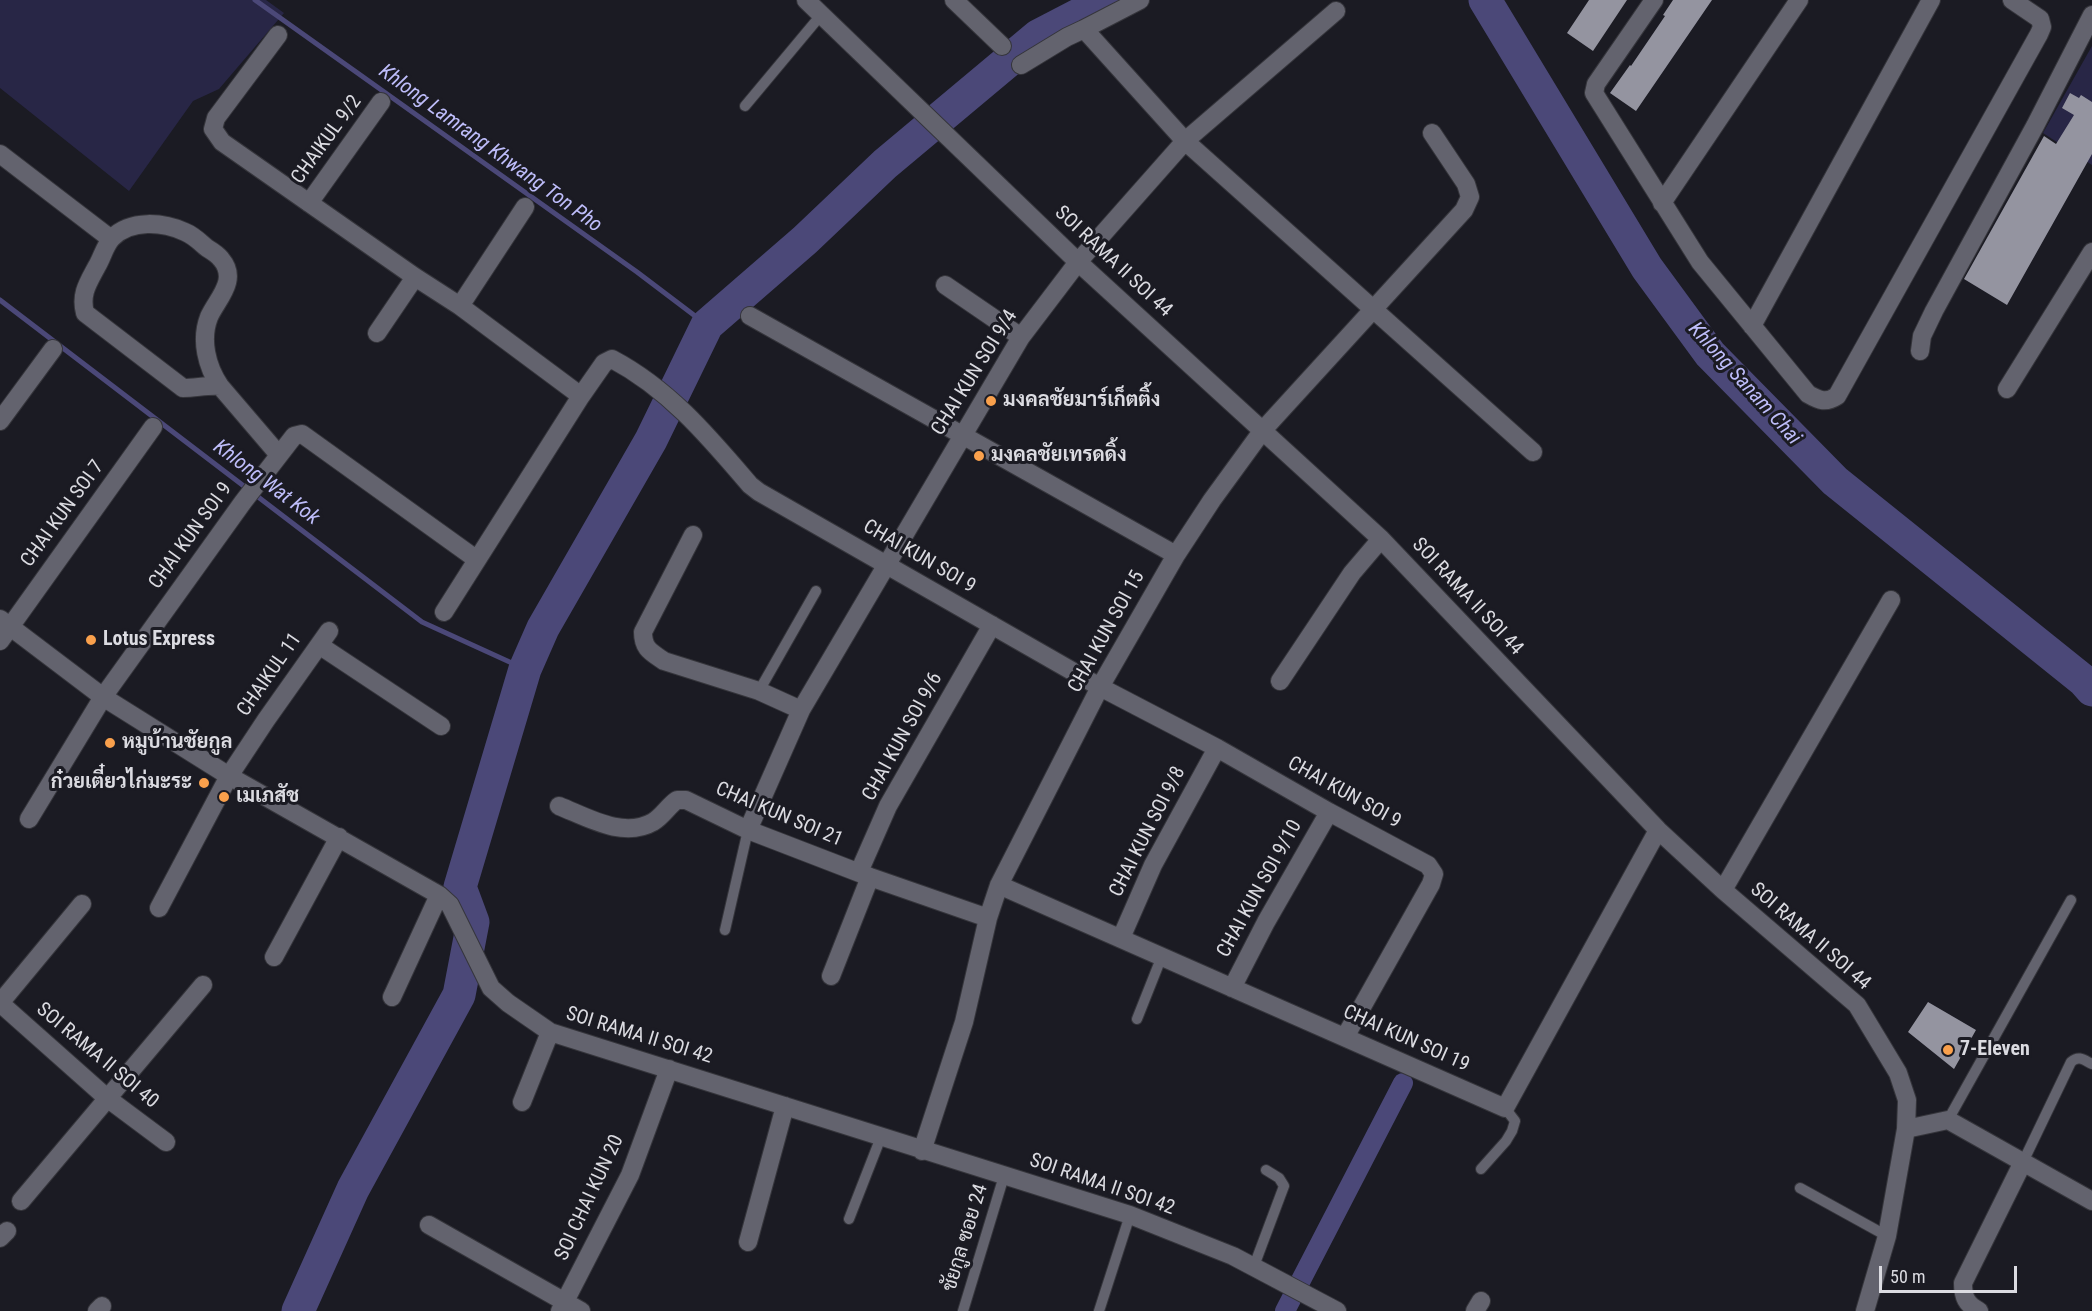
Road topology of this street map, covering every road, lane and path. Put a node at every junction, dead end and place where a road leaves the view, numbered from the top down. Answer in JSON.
{"nodes":[{"id":1,"x":806,"y":0,"type":"edge"},
{"id":2,"x":954,"y":0,"type":"edge"},
{"id":3,"x":1140,"y":0,"type":"edge"},
{"id":4,"x":1654,"y":0,"type":"edge"},
{"id":5,"x":1799,"y":0,"type":"edge"},
{"id":6,"x":1932,"y":0,"type":"edge"},
{"id":7,"x":2012,"y":0,"type":"edge"},
{"id":8,"x":1336,"y":11,"type":"dead end"},
{"id":9,"x":821,"y":15,"type":"junction"},
{"id":10,"x":2092,"y":15,"type":"edge"},
{"id":11,"x":1084,"y":29,"type":"junction"},
{"id":12,"x":278,"y":36,"type":"dead end"},
{"id":13,"x":1002,"y":46,"type":"dead end"},
{"id":14,"x":1021,"y":65,"type":"dead end"},
{"id":15,"x":381,"y":102,"type":"dead end"},
{"id":16,"x":746,"y":106,"type":"dead end"},
{"id":17,"x":1432,"y":133,"type":"dead end"},
{"id":18,"x":1185,"y":141,"type":"junction"},
{"id":19,"x":0,"y":154,"type":"edge"},
{"id":20,"x":1662,"y":202,"type":"junction"},
{"id":21,"x":309,"y":203,"type":"junction"},
{"id":22,"x":525,"y":207,"type":"dead end"},
{"id":23,"x":111,"y":239,"type":"junction"},
{"id":24,"x":1078,"y":262,"type":"junction"},
{"id":25,"x":2089,"y":264,"type":"edge"},
{"id":26,"x":415,"y":277,"type":"junction"},
{"id":27,"x":945,"y":285,"type":"dead end"},
{"id":28,"x":460,"y":306,"type":"junction"},
{"id":29,"x":1373,"y":308,"type":"junction"},
{"id":30,"x":750,"y":316,"type":"dead end"},
{"id":31,"x":1752,"y":326,"type":"junction"},
{"id":32,"x":376,"y":333,"type":"dead end"},
{"id":33,"x":1021,"y":337,"type":"junction"},
{"id":34,"x":53,"y":349,"type":"dead end"},
{"id":35,"x":1920,"y":351,"type":"dead end"},
{"id":36,"x":220,"y":386,"type":"junction"},
{"id":37,"x":2007,"y":389,"type":"dead end"},
{"id":38,"x":581,"y":396,"type":"junction"},
{"id":39,"x":0,"y":421,"type":"edge"},
{"id":40,"x":153,"y":427,"type":"dead end"},
{"id":41,"x":1263,"y":430,"type":"junction"},
{"id":42,"x":962,"y":436,"type":"junction"},
{"id":43,"x":1533,"y":452,"type":"dead end"},
{"id":44,"x":279,"y":455,"type":"junction"},
{"id":45,"x":693,"y":535,"type":"dead end"},
{"id":46,"x":1381,"y":539,"type":"junction"},
{"id":47,"x":1176,"y":555,"type":"junction"},
{"id":48,"x":476,"y":560,"type":"junction"},
{"id":49,"x":888,"y":565,"type":"junction"},
{"id":50,"x":816,"y":591,"type":"dead end"},
{"id":51,"x":1891,"y":600,"type":"dead end"},
{"id":52,"x":444,"y":612,"type":"dead end"},
{"id":53,"x":992,"y":625,"type":"junction"},
{"id":54,"x":3,"y":629,"type":"edge"},
{"id":55,"x":1280,"y":681,"type":"dead end"},
{"id":56,"x":1100,"y":687,"type":"junction"},
{"id":57,"x":759,"y":691,"type":"junction"},
{"id":58,"x":103,"y":697,"type":"junction"},
{"id":59,"x":801,"y":710,"type":"junction"},
{"id":60,"x":441,"y":726,"type":"dead end"},
{"id":61,"x":1217,"y":748,"type":"junction"},
{"id":62,"x":229,"y":776,"type":"junction"},
{"id":63,"x":559,"y":806,"type":"dead end"},
{"id":64,"x":1329,"y":812,"type":"junction"},
{"id":65,"x":29,"y":819,"type":"dead end"},
{"id":66,"x":748,"y":830,"type":"junction"},
{"id":67,"x":1658,"y":830,"type":"junction"},
{"id":68,"x":339,"y":837,"type":"junction"},
{"id":69,"x":864,"y":874,"type":"junction"},
{"id":70,"x":999,"y":885,"type":"junction"},
{"id":71,"x":1723,"y":891,"type":"junction"},
{"id":72,"x":440,"y":894,"type":"junction"},
{"id":73,"x":2072,"y":900,"type":"dead end"},
{"id":74,"x":82,"y":904,"type":"dead end"},
{"id":75,"x":159,"y":908,"type":"dead end"},
{"id":76,"x":988,"y":918,"type":"junction"},
{"id":77,"x":724,"y":930,"type":"dead end"},
{"id":78,"x":1121,"y":938,"type":"junction"},
{"id":79,"x":1162,"y":956,"type":"junction"},
{"id":80,"x":274,"y":957,"type":"dead end"},
{"id":81,"x":831,"y":976,"type":"dead end"},
{"id":82,"x":203,"y":985,"type":"dead end"},
{"id":83,"x":1232,"y":988,"type":"junction"},
{"id":84,"x":392,"y":997,"type":"dead end"},
{"id":85,"x":0,"y":1003,"type":"edge"},
{"id":86,"x":1137,"y":1019,"type":"dead end"},
{"id":87,"x":550,"y":1032,"type":"junction"},
{"id":88,"x":1345,"y":1037,"type":"junction"},
{"id":89,"x":2092,"y":1064,"type":"edge"},
{"id":90,"x":669,"y":1069,"type":"junction"},
{"id":91,"x":107,"y":1098,"type":"junction"},
{"id":92,"x":522,"y":1102,"type":"dead end"},
{"id":93,"x":784,"y":1106,"type":"junction"},
{"id":94,"x":1505,"y":1108,"type":"junction"},
{"id":95,"x":1948,"y":1120,"type":"junction"},
{"id":96,"x":1906,"y":1129,"type":"junction"},
{"id":97,"x":881,"y":1137,"type":"junction"},
{"id":98,"x":166,"y":1142,"type":"dead end"},
{"id":99,"x":922,"y":1151,"type":"junction"},
{"id":100,"x":2023,"y":1162,"type":"junction"},
{"id":101,"x":1481,"y":1169,"type":"dead end"},
{"id":102,"x":1266,"y":1170,"type":"dead end"},
{"id":103,"x":1004,"y":1176,"type":"junction"},
{"id":104,"x":1800,"y":1188,"type":"dead end"},
{"id":105,"x":21,"y":1201,"type":"dead end"},
{"id":106,"x":2092,"y":1201,"type":"edge"},
{"id":107,"x":1130,"y":1215,"type":"junction"},
{"id":108,"x":849,"y":1220,"type":"dead end"},
{"id":109,"x":429,"y":1225,"type":"dead end"},
{"id":110,"x":1887,"y":1236,"type":"junction"},
{"id":111,"x":748,"y":1242,"type":"dead end"},
{"id":112,"x":1254,"y":1266,"type":"junction"},
{"id":113,"x":562,"y":1307,"type":"edge"},
{"id":114,"x":1102,"y":1310,"type":"edge"},
{"id":115,"x":581,"y":1311,"type":"edge"},
{"id":116,"x":963,"y":1311,"type":"edge"},
{"id":117,"x":1337,"y":1311,"type":"edge"},
{"id":118,"x":1865,"y":1311,"type":"edge"},
{"id":119,"x":1979,"y":1311,"type":"edge"}],
"edges":[{"from":1,"to":9,"type":"street","name":"SOI RAMA II SOI 44"},
{"from":2,"to":13,"type":"street"},
{"from":3,"to":11,"type":"street"},
{"from":4,"to":20,"type":"street"},
{"from":5,"to":20,"type":"street"},
{"from":6,"to":31,"type":"street"},
{"from":7,"to":31,"type":"street"},
{"from":8,"to":18,"type":"street","name":"CHAI KUN SOI 9/4"},
{"from":9,"to":16,"type":"lane"},
{"from":9,"to":24,"type":"street","name":"SOI RAMA II SOI 44"},
{"from":10,"to":35,"type":"street"},
{"from":11,"to":14,"type":"street"},
{"from":11,"to":18,"type":"street"},
{"from":12,"to":21,"type":"street"},
{"from":15,"to":21,"type":"street","name":"CHAIKUL 9/2"},
{"from":17,"to":29,"type":"street","name":"CHAI KUN SOI 15"},
{"from":18,"to":24,"type":"street","name":"CHAI KUN SOI 9/4"},
{"from":18,"to":29,"type":"street"},
{"from":19,"to":23,"type":"street"},
{"from":20,"to":31,"type":"street"},
{"from":21,"to":26,"type":"street"},
{"from":22,"to":28,"type":"street"},
{"from":23,"to":36,"type":"street"},
{"from":23,"to":36,"type":"street"},
{"from":24,"to":33,"type":"street","name":"CHAI KUN SOI 9/4"},
{"from":24,"to":41,"type":"street","name":"SOI RAMA II SOI 44"},
{"from":25,"to":37,"type":"street"},
{"from":26,"to":28,"type":"street"},
{"from":26,"to":32,"type":"street"},
{"from":27,"to":33,"type":"street"},
{"from":28,"to":38,"type":"street"},
{"from":29,"to":41,"type":"street","name":"CHAI KUN SOI 15"},
{"from":29,"to":43,"type":"street"},
{"from":30,"to":42,"type":"street"},
{"from":33,"to":42,"type":"street","name":"CHAI KUN SOI 9/4"},
{"from":34,"to":39,"type":"street"},
{"from":36,"to":44,"type":"street"},
{"from":38,"to":48,"type":"street","name":"CHAI KUN SOI 9"},
{"from":38,"to":49,"type":"street","name":"CHAI KUN SOI 9"},
{"from":40,"to":54,"type":"street","name":"CHAI KUN SOI 7"},
{"from":41,"to":46,"type":"street","name":"SOI RAMA II SOI 44"},
{"from":41,"to":47,"type":"street","name":"CHAI KUN SOI 15"},
{"from":42,"to":47,"type":"street"},
{"from":42,"to":49,"type":"street","name":"CHAI KUN SOI 9/4"},
{"from":44,"to":48,"type":"street","name":"CHAI KUN SOI 9"},
{"from":44,"to":58,"type":"street","name":"CHAI KUN SOI 9"},
{"from":45,"to":57,"type":"street"},
{"from":46,"to":55,"type":"street"},
{"from":46,"to":67,"type":"street","name":"SOI RAMA II SOI 44"},
{"from":47,"to":56,"type":"street","name":"CHAI KUN SOI 15"},
{"from":48,"to":52,"type":"street","name":"CHAI KUN SOI 9"},
{"from":49,"to":53,"type":"street","name":"CHAI KUN SOI 9"},
{"from":49,"to":59,"type":"street","name":"CHAI KUN SOI 9/4"},
{"from":50,"to":57,"type":"lane"},
{"from":51,"to":71,"type":"street"},
{"from":53,"to":56,"type":"street","name":"CHAI KUN SOI 9"},
{"from":53,"to":69,"type":"street","name":"CHAI KUN SOI 9/6"},
{"from":54,"to":58,"type":"street","name":"SOI RAMA II SOI 42"},
{"from":56,"to":61,"type":"street","name":"CHAI KUN SOI 9"},
{"from":56,"to":70,"type":"street","name":"CHAI KUN SOI 15"},
{"from":57,"to":59,"type":"street"},
{"from":58,"to":62,"type":"street","name":"SOI RAMA II SOI 42"},
{"from":58,"to":65,"type":"street","name":"CHAI KUN SOI 9"},
{"from":59,"to":66,"type":"street","name":"CHAI KUN SOI 9/4"},
{"from":60,"to":62,"type":"street","name":"CHAIKUL 11"},
{"from":61,"to":64,"type":"street","name":"CHAI KUN SOI 9"},
{"from":61,"to":78,"type":"street","name":"CHAI KUN SOI 9/8"},
{"from":62,"to":68,"type":"street","name":"SOI RAMA II SOI 42"},
{"from":62,"to":75,"type":"street","name":"CHAIKUL 11"},
{"from":63,"to":66,"type":"street","name":"CHAI KUN SOI 21"},
{"from":64,"to":83,"type":"street","name":"CHAI KUN SOI 9/10"},
{"from":64,"to":88,"type":"street","name":"CHAI KUN SOI 9"},
{"from":66,"to":69,"type":"street","name":"CHAI KUN SOI 21"},
{"from":66,"to":77,"type":"lane"},
{"from":67,"to":71,"type":"street","name":"SOI RAMA II SOI 44"},
{"from":67,"to":94,"type":"street"},
{"from":68,"to":72,"type":"street","name":"SOI RAMA II SOI 42"},
{"from":68,"to":80,"type":"street"},
{"from":69,"to":76,"type":"street","name":"CHAI KUN SOI 21"},
{"from":69,"to":81,"type":"street","name":"CHAI KUN SOI 9/6"},
{"from":70,"to":76,"type":"street","name":"CHAI KUN SOI 15"},
{"from":70,"to":78,"type":"street","name":"CHAI KUN SOI 19"},
{"from":71,"to":96,"type":"street","name":"SOI RAMA II SOI 44"},
{"from":72,"to":84,"type":"street"},
{"from":72,"to":87,"type":"street","name":"SOI RAMA II SOI 42"},
{"from":73,"to":95,"type":"lane"},
{"from":74,"to":85,"type":"street"},
{"from":76,"to":99,"type":"street","name":"CHAI KUN SOI 15"},
{"from":78,"to":79,"type":"street","name":"CHAI KUN SOI 19"},
{"from":79,"to":83,"type":"street","name":"CHAI KUN SOI 19"},
{"from":79,"to":86,"type":"lane"},
{"from":82,"to":91,"type":"street"},
{"from":83,"to":88,"type":"street","name":"CHAI KUN SOI 19"},
{"from":85,"to":91,"type":"street","name":"SOI RAMA II SOI 40"},
{"from":87,"to":90,"type":"street","name":"SOI RAMA II SOI 42"},
{"from":87,"to":92,"type":"street"},
{"from":88,"to":94,"type":"street","name":"CHAI KUN SOI 19"},
{"from":89,"to":100,"type":"lane"},
{"from":90,"to":93,"type":"street","name":"SOI RAMA II SOI 42"},
{"from":90,"to":113,"type":"street","name":"SOI CHAI KUN 20"},
{"from":91,"to":98,"type":"street","name":"SOI RAMA II SOI 40"},
{"from":91,"to":105,"type":"street"},
{"from":93,"to":97,"type":"street","name":"SOI RAMA II SOI 42"},
{"from":93,"to":111,"type":"street"},
{"from":94,"to":101,"type":"lane"},
{"from":95,"to":96,"type":"street"},
{"from":95,"to":100,"type":"street"},
{"from":96,"to":110,"type":"street","name":"SOI RAMA II SOI 44"},
{"from":97,"to":99,"type":"street","name":"SOI RAMA II SOI 42"},
{"from":97,"to":108,"type":"lane"},
{"from":99,"to":103,"type":"street","name":"SOI RAMA II SOI 42"},
{"from":100,"to":106,"type":"street"},
{"from":100,"to":119,"type":"street"},
{"from":102,"to":112,"type":"lane"},
{"from":103,"to":107,"type":"street","name":"SOI RAMA II SOI 42"},
{"from":103,"to":116,"type":"lane","name":"ชัยกูล ซอย 24"},
{"from":104,"to":110,"type":"lane"},
{"from":107,"to":112,"type":"street","name":"SOI RAMA II SOI 42"},
{"from":107,"to":114,"type":"lane"},
{"from":109,"to":113,"type":"street"},
{"from":110,"to":118,"type":"street","name":"SOI RAMA II SOI 44"},
{"from":112,"to":117,"type":"street","name":"SOI RAMA II SOI 42"},
{"from":113,"to":115,"type":"street"}]}
